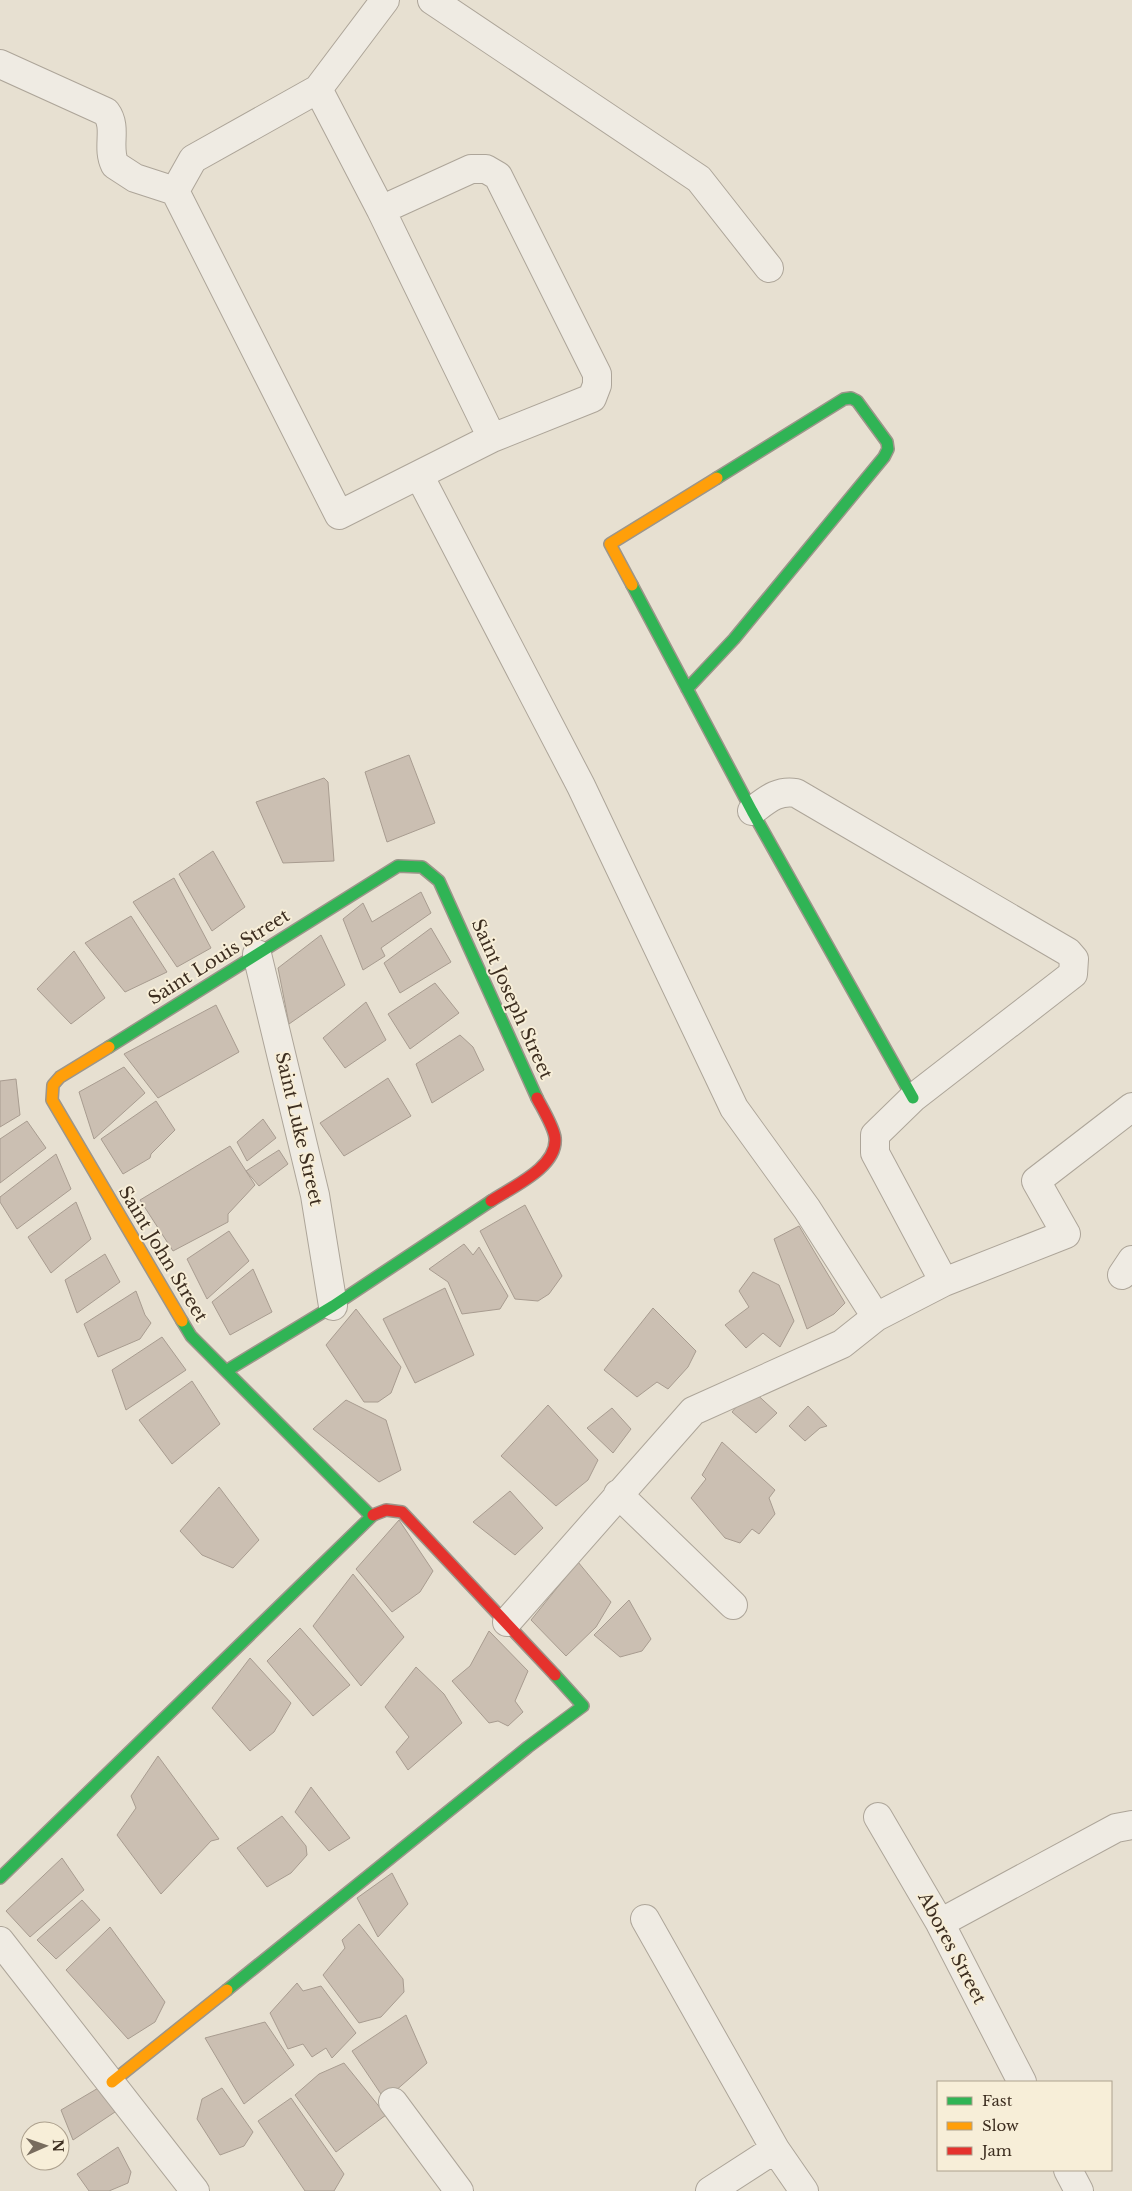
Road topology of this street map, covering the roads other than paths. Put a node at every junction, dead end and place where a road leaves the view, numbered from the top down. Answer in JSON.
{"nodes":[{"id":1,"x":385,"y":0,"type":"edge"},
{"id":2,"x":432,"y":0,"type":"edge"},
{"id":3,"x":0,"y":64,"type":"edge"},
{"id":4,"x":318,"y":89,"type":"junction"},
{"id":5,"x":175,"y":191,"type":"junction"},
{"id":6,"x":381,"y":210,"type":"junction"},
{"id":7,"x":770,"y":268,"type":"dead end"},
{"id":8,"x":492,"y":438,"type":"junction"},
{"id":9,"x":420,"y":475,"type":"junction"},
{"id":10,"x":687,"y":689,"type":"junction"},
{"id":11,"x":752,"y":811,"type":"junction"},
{"id":12,"x":422,"y":867,"type":"joint"},
{"id":13,"x":257,"y":954,"type":"junction"},
{"id":14,"x":913,"y":1098,"type":"junction"},
{"id":15,"x":52,"y":1100,"type":"joint"},
{"id":16,"x":1132,"y":1107,"type":"edge"},
{"id":17,"x":944,"y":1282,"type":"junction"},
{"id":18,"x":333,"y":1306,"type":"junction"},
{"id":19,"x":876,"y":1317,"type":"junction"},
{"id":20,"x":226,"y":1370,"type":"junction"},
{"id":21,"x":618,"y":1494,"type":"junction"},
{"id":22,"x":371,"y":1516,"type":"junction"},
{"id":23,"x":733,"y":1605,"type":"dead end"},
{"id":24,"x":507,"y":1622,"type":"junction"},
{"id":25,"x":878,"y":1817,"type":"dead end"},
{"id":26,"x":1132,"y":1825,"type":"edge"},
{"id":27,"x":0,"y":1878,"type":"edge"},
{"id":28,"x":645,"y":1919,"type":"dead end"},
{"id":29,"x":940,"y":1923,"type":"junction"},
{"id":30,"x":0,"y":1941,"type":"edge"},
{"id":31,"x":1021,"y":2081,"type":"edge"},
{"id":32,"x":112,"y":2082,"type":"junction"},
{"id":33,"x":393,"y":2102,"type":"dead end"},
{"id":34,"x":775,"y":2149,"type":"junction"},
{"id":35,"x":1069,"y":2171,"type":"edge"},
{"id":36,"x":195,"y":2191,"type":"edge"},
{"id":37,"x":459,"y":2191,"type":"edge"},
{"id":38,"x":710,"y":2191,"type":"edge"},
{"id":39,"x":804,"y":2191,"type":"edge"},
{"id":40,"x":1079,"y":2191,"type":"edge"}],
"edges":[{"from":1,"to":4,"type":"street"},
{"from":2,"to":7,"type":"street"},
{"from":3,"to":5,"type":"street"},
{"from":4,"to":5,"type":"street"},
{"from":4,"to":6,"type":"street"},
{"from":5,"to":9,"type":"street"},
{"from":6,"to":8,"type":"street"},
{"from":6,"to":8,"type":"street"},
{"from":8,"to":9,"type":"street"},
{"from":9,"to":19,"type":"street"},
{"from":10,"to":10,"type":"street"},
{"from":10,"to":11,"type":"street"},
{"from":11,"to":14,"type":"street"},
{"from":11,"to":14,"type":"street"},
{"from":12,"to":13,"type":"street","name":"Saint Louis Street"},
{"from":12,"to":18,"type":"street","name":"Saint Joseph Street"},
{"from":13,"to":15,"type":"street","name":"Saint Louis Street"},
{"from":13,"to":18,"type":"street","name":"Saint Luke Street"},
{"from":14,"to":17,"type":"street"},
{"from":15,"to":20,"type":"street","name":"Saint John Street"},
{"from":16,"to":17,"type":"street"},
{"from":17,"to":19,"type":"street"},
{"from":18,"to":20,"type":"street"},
{"from":19,"to":21,"type":"street"},
{"from":20,"to":22,"type":"street","name":"Saint John Street"},
{"from":21,"to":23,"type":"street"},
{"from":21,"to":24,"type":"street"},
{"from":22,"to":24,"type":"street"},
{"from":22,"to":27,"type":"street"},
{"from":24,"to":32,"type":"street"},
{"from":25,"to":29,"type":"street","name":"Abores Street"},
{"from":26,"to":29,"type":"street"},
{"from":28,"to":34,"type":"street"},
{"from":29,"to":31,"type":"street","name":"Abores Street"},
{"from":30,"to":32,"type":"street"},
{"from":32,"to":36,"type":"street"},
{"from":33,"to":37,"type":"street"},
{"from":34,"to":38,"type":"street"},
{"from":34,"to":39,"type":"street"},
{"from":35,"to":40,"type":"street"}]}
